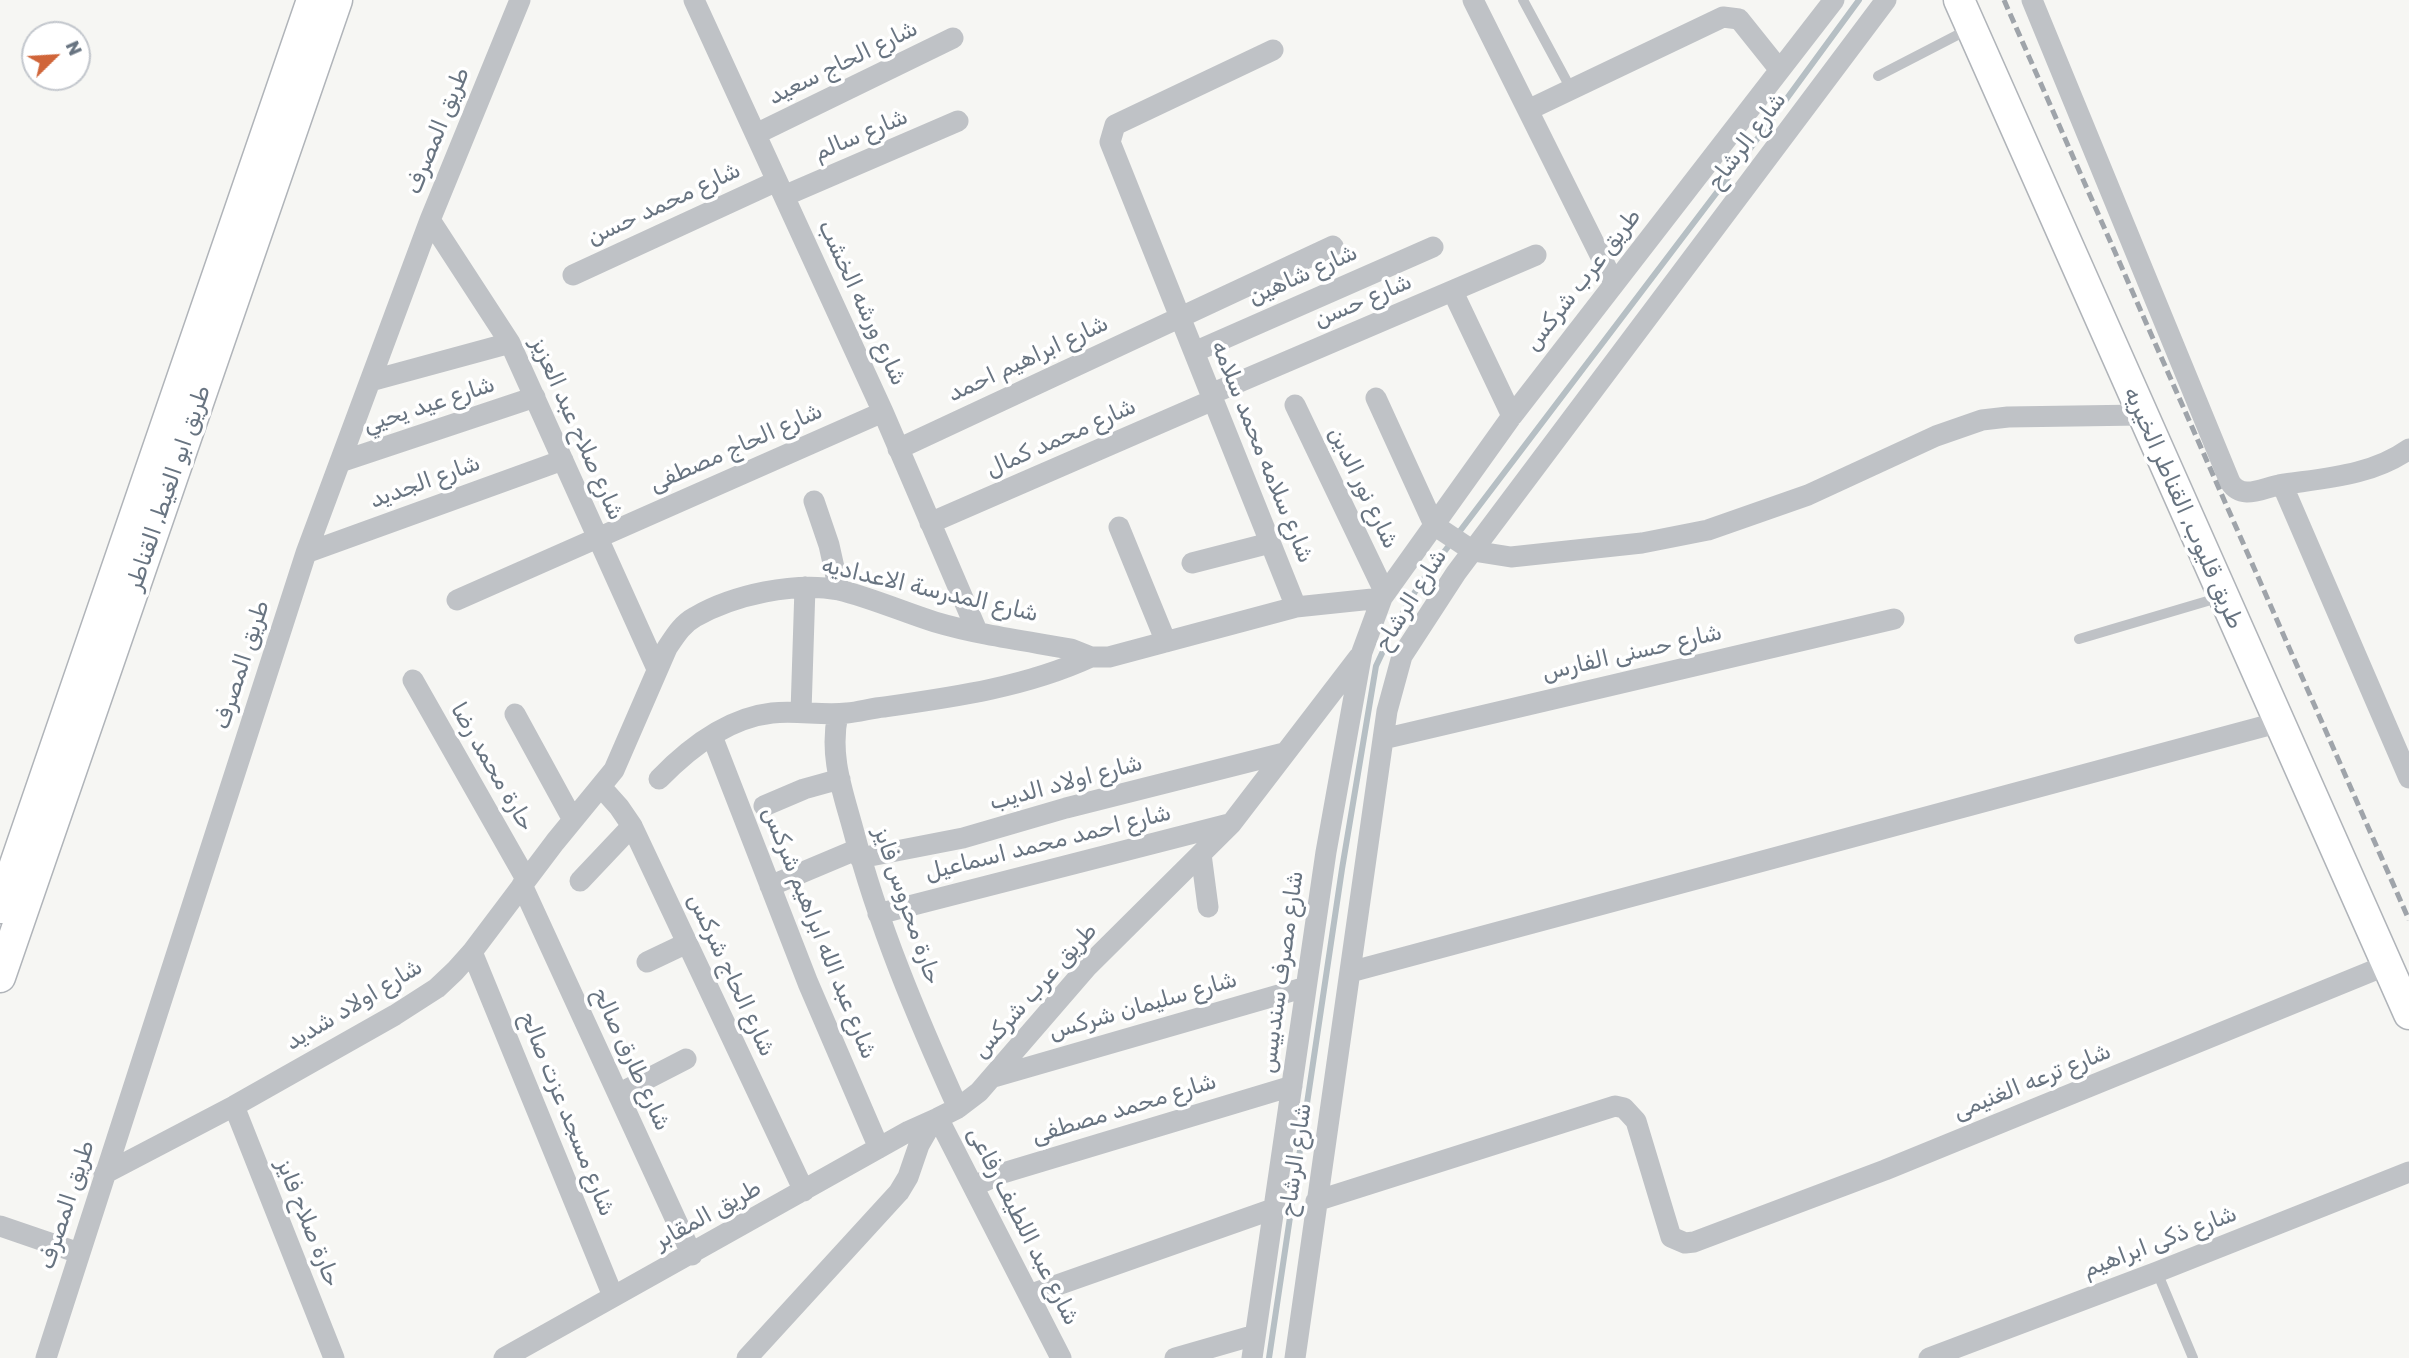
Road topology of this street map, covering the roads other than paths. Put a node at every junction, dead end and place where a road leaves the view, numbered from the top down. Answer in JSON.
{"nodes":[{"id":1,"x":312,"y":0,"type":"edge"},
{"id":2,"x":337,"y":0,"type":"edge"},
{"id":3,"x":520,"y":0,"type":"edge"},
{"id":4,"x":694,"y":0,"type":"edge"},
{"id":5,"x":1473,"y":0,"type":"edge"},
{"id":6,"x":1523,"y":0,"type":"edge"},
{"id":7,"x":1834,"y":0,"type":"edge"},
{"id":8,"x":1886,"y":0,"type":"edge"},
{"id":9,"x":1959,"y":0,"type":"edge"},
{"id":10,"x":2032,"y":0,"type":"edge"},
{"id":11,"x":1971,"y":28,"type":"junction"},
{"id":12,"x":953,"y":38,"type":"dead end"},
{"id":13,"x":1273,"y":50,"type":"dead end"},
{"id":14,"x":1779,"y":69,"type":"junction"},
{"id":15,"x":1878,"y":76,"type":"dead end"},
{"id":16,"x":1571,"y":89,"type":"junction"},
{"id":17,"x":1528,"y":110,"type":"junction"},
{"id":18,"x":958,"y":121,"type":"dead end"},
{"id":19,"x":756,"y":134,"type":"junction"},
{"id":20,"x":780,"y":188,"type":"junction"},
{"id":21,"x":430,"y":220,"type":"junction"},
{"id":22,"x":1333,"y":246,"type":"dead end"},
{"id":23,"x":1433,"y":247,"type":"dead end"},
{"id":24,"x":1536,"y":255,"type":"dead end"},
{"id":25,"x":573,"y":275,"type":"dead end"},
{"id":26,"x":1614,"y":283,"type":"junction"},
{"id":27,"x":1452,"y":292,"type":"junction"},
{"id":28,"x":1180,"y":316,"type":"junction"},
{"id":29,"x":510,"y":343,"type":"junction"},
{"id":30,"x":1194,"y":352,"type":"junction"},
{"id":31,"x":370,"y":381,"type":"junction"},
{"id":32,"x":535,"y":397,"type":"junction"},
{"id":33,"x":1212,"y":397,"type":"junction"},
{"id":34,"x":1376,"y":398,"type":"dead end"},
{"id":35,"x":1295,"y":405,"type":"dead end"},
{"id":36,"x":883,"y":412,"type":"junction"},
{"id":37,"x":2141,"y":415,"type":"junction"},
{"id":38,"x":1512,"y":416,"type":"junction"},
{"id":39,"x":898,"y":449,"type":"junction"},
{"id":40,"x":2409,"y":449,"type":"edge"},
{"id":41,"x":563,"y":460,"type":"junction"},
{"id":42,"x":340,"y":462,"type":"junction"},
{"id":43,"x":2279,"y":485,"type":"junction"},
{"id":44,"x":814,"y":501,"type":"dead end"},
{"id":45,"x":930,"y":523,"type":"junction"},
{"id":46,"x":1434,"y":525,"type":"junction"},
{"id":47,"x":1119,"y":527,"type":"dead end"},
{"id":48,"x":598,"y":538,"type":"junction"},
{"id":49,"x":1270,"y":542,"type":"junction"},
{"id":50,"x":1472,"y":551,"type":"junction"},
{"id":51,"x":306,"y":553,"type":"junction"},
{"id":52,"x":1192,"y":564,"type":"dead end"},
{"id":53,"x":805,"y":587,"type":"junction"},
{"id":54,"x":839,"y":590,"type":"junction"},
{"id":55,"x":1383,"y":596,"type":"junction"},
{"id":56,"x":2223,"y":596,"type":"junction"},
{"id":57,"x":457,"y":600,"type":"dead end"},
{"id":58,"x":1296,"y":607,"type":"junction"},
{"id":59,"x":1894,"y":619,"type":"dead end"},
{"id":60,"x":976,"y":631,"type":"junction"},
{"id":61,"x":2079,"y":639,"type":"dead end"},
{"id":62,"x":1166,"y":642,"type":"junction"},
{"id":63,"x":1362,"y":652,"type":"junction"},
{"id":64,"x":1091,"y":657,"type":"junction"},
{"id":65,"x":657,"y":668,"type":"junction"},
{"id":66,"x":413,"y":680,"type":"dead end"},
{"id":67,"x":801,"y":712,"type":"junction"},
{"id":68,"x":514,"y":714,"type":"dead end"},
{"id":69,"x":838,"y":714,"type":"junction"},
{"id":70,"x":2280,"y":722,"type":"junction"},
{"id":71,"x":712,"y":736,"type":"junction"},
{"id":72,"x":1383,"y":739,"type":"junction"},
{"id":73,"x":1284,"y":754,"type":"junction"},
{"id":74,"x":2409,"y":778,"type":"edge"},
{"id":75,"x":659,"y":779,"type":"dead end"},
{"id":76,"x":840,"y":779,"type":"junction"},
{"id":77,"x":602,"y":788,"type":"junction"},
{"id":78,"x":764,"y":806,"type":"dead end"},
{"id":79,"x":573,"y":820,"type":"junction"},
{"id":80,"x":1231,"y":824,"type":"junction"},
{"id":81,"x":632,"y":826,"type":"junction"},
{"id":82,"x":859,"y":854,"type":"junction"},
{"id":83,"x":1201,"y":854,"type":"junction"},
{"id":84,"x":580,"y":881,"type":"dead end"},
{"id":85,"x":524,"y":882,"type":"junction"},
{"id":86,"x":770,"y":887,"type":"junction"},
{"id":87,"x":1208,"y":907,"type":"dead end"},
{"id":88,"x":0,"y":908,"type":"edge"},
{"id":89,"x":878,"y":914,"type":"junction"},
{"id":90,"x":687,"y":943,"type":"junction"},
{"id":91,"x":472,"y":952,"type":"junction"},
{"id":92,"x":647,"y":962,"type":"dead end"},
{"id":93,"x":2387,"y":965,"type":"junction"},
{"id":94,"x":1350,"y":972,"type":"junction"},
{"id":95,"x":0,"y":976,"type":"edge"},
{"id":96,"x":1306,"y":987,"type":"junction"},
{"id":97,"x":2409,"y":1014,"type":"edge"},
{"id":98,"x":686,"y":1059,"type":"dead end"},
{"id":99,"x":994,"y":1077,"type":"junction"},
{"id":100,"x":1292,"y":1086,"type":"junction"},
{"id":101,"x":618,"y":1094,"type":"junction"},
{"id":102,"x":234,"y":1106,"type":"junction"},
{"id":103,"x":958,"y":1108,"type":"junction"},
{"id":104,"x":938,"y":1118,"type":"junction"},
{"id":105,"x":879,"y":1148,"type":"junction"},
{"id":106,"x":2409,"y":1172,"type":"edge"},
{"id":107,"x":104,"y":1174,"type":"junction"},
{"id":108,"x":974,"y":1186,"type":"junction"},
{"id":109,"x":804,"y":1191,"type":"junction"},
{"id":110,"x":1315,"y":1201,"type":"junction"},
{"id":111,"x":1273,"y":1209,"type":"junction"},
{"id":112,"x":0,"y":1226,"type":"edge"},
{"id":113,"x":79,"y":1253,"type":"junction"},
{"id":114,"x":692,"y":1255,"type":"junction"},
{"id":115,"x":2157,"y":1272,"type":"junction"},
{"id":116,"x":1029,"y":1295,"type":"junction"},
{"id":117,"x":613,"y":1296,"type":"junction"},
{"id":118,"x":1255,"y":1335,"type":"junction"},
{"id":119,"x":46,"y":1358,"type":"edge"},
{"id":120,"x":334,"y":1358,"type":"edge"},
{"id":121,"x":504,"y":1358,"type":"edge"},
{"id":122,"x":747,"y":1358,"type":"edge"},
{"id":123,"x":1061,"y":1358,"type":"edge"},
{"id":124,"x":1175,"y":1358,"type":"edge"},
{"id":125,"x":1252,"y":1358,"type":"edge"},
{"id":126,"x":1295,"y":1358,"type":"edge"},
{"id":127,"x":1928,"y":1358,"type":"edge"},
{"id":128,"x":2193,"y":1358,"type":"edge"}],
"edges":[{"from":1,"to":88,"type":"main road","name":"طريق ابو الغيط, القناطر"},
{"from":2,"to":95,"type":"main road","name":"طريق ابو الغيط, القناطر"},
{"from":3,"to":21,"type":"street","name":"طريق المصرف"},
{"from":4,"to":19,"type":"street","name":"شارع ورشه الخشب"},
{"from":5,"to":17,"type":"street"},
{"from":6,"to":16,"type":"lane"},
{"from":7,"to":14,"type":"street","name":"طريق عرب شركس"},
{"from":8,"to":50,"type":"street","name":"شارع الرشاح"},
{"from":9,"to":11,"type":"main road","name":"طريق قليوب, القناطر الخيريه"},
{"from":10,"to":43,"type":"street"},
{"from":11,"to":15,"type":"lane"},
{"from":11,"to":37,"type":"main road","name":"طريق قليوب, القناطر الخيريه"},
{"from":12,"to":19,"type":"street","name":"شارع الحاج سعيد"},
{"from":13,"to":28,"type":"street","name":"شارع سلامه محمد سلامه"},
{"from":14,"to":16,"type":"street"},
{"from":14,"to":26,"type":"street","name":"طريق عرب شركس"},
{"from":16,"to":17,"type":"street"},
{"from":17,"to":26,"type":"street"},
{"from":18,"to":20,"type":"street","name":"شارع سالم"},
{"from":19,"to":20,"type":"street","name":"شارع ورشه الخشب"},
{"from":20,"to":25,"type":"street","name":"شارع محمد حسن"},
{"from":20,"to":36,"type":"street","name":"شارع ورشه الخشب"},
{"from":21,"to":29,"type":"street","name":"شارع صلاح عبد العزيز"},
{"from":21,"to":31,"type":"street","name":"طريق المصرف"},
{"from":22,"to":28,"type":"street","name":"شارع ابراهيم احمد"},
{"from":23,"to":30,"type":"street","name":"شارع شاهين"},
{"from":24,"to":27,"type":"street","name":"شارع حسن"},
{"from":26,"to":38,"type":"street","name":"طريق عرب شركس"},
{"from":27,"to":33,"type":"street","name":"شارع حسن"},
{"from":27,"to":38,"type":"street"},
{"from":28,"to":30,"type":"street","name":"شارع سلامه محمد سلامه"},
{"from":28,"to":39,"type":"street","name":"شارع ابراهيم احمد"},
{"from":29,"to":31,"type":"street"},
{"from":29,"to":32,"type":"street","name":"شارع صلاح عبد العزيز"},
{"from":30,"to":33,"type":"street","name":"شارع سلامه محمد سلامه"},
{"from":31,"to":42,"type":"street","name":"طريق المصرف"},
{"from":32,"to":41,"type":"street","name":"شارع صلاح عبد العزيز"},
{"from":32,"to":42,"type":"street","name":"شارع عيد يحيي"},
{"from":33,"to":45,"type":"street","name":"شارع محمد كمال"},
{"from":33,"to":49,"type":"street","name":"شارع سلامه محمد سلامه"},
{"from":34,"to":46,"type":"street"},
{"from":35,"to":55,"type":"street","name":"شارع نور الدين"},
{"from":36,"to":39,"type":"street","name":"شارع ورشه الخشب"},
{"from":36,"to":48,"type":"street","name":"شارع الحاج مصطفى"},
{"from":37,"to":50,"type":"street"},
{"from":37,"to":56,"type":"main road","name":"طريق قليوب, القناطر الخيريه"},
{"from":38,"to":46,"type":"street","name":"طريق عرب شركس"},
{"from":39,"to":45,"type":"street","name":"شارع ورشه الخشب"},
{"from":40,"to":43,"type":"street"},
{"from":41,"to":48,"type":"street","name":"شارع صلاح عبد العزيز"},
{"from":41,"to":51,"type":"street","name":"شارع الجديد"},
{"from":42,"to":51,"type":"street","name":"طريق المصرف"},
{"from":43,"to":74,"type":"street"},
{"from":44,"to":54,"type":"street"},
{"from":45,"to":60,"type":"street","name":"شارع ورشه الخشب"},
{"from":46,"to":50,"type":"street"},
{"from":46,"to":55,"type":"street","name":"طريق عرب شركس"},
{"from":47,"to":62,"type":"street"},
{"from":48,"to":57,"type":"street","name":"شارع الحاج مصطفى"},
{"from":48,"to":65,"type":"street","name":"شارع صلاح عبد العزيز"},
{"from":49,"to":52,"type":"street"},
{"from":49,"to":58,"type":"street","name":"شارع سلامه محمد سلامه"},
{"from":50,"to":72,"type":"street","name":"شارع الرشاح"},
{"from":51,"to":107,"type":"street","name":"طريق المصرف"},
{"from":53,"to":54,"type":"street","name":"شارع المدرسة الاعداديه"},
{"from":53,"to":65,"type":"street","name":"شارع المدرسة الاعداديه"},
{"from":53,"to":67,"type":"street"},
{"from":54,"to":60,"type":"street","name":"شارع المدرسة الاعداديه"},
{"from":55,"to":58,"type":"street","name":"شارع المدرسة الاعداديه"},
{"from":55,"to":63,"type":"street","name":"شارع مصرف سندبيس"},
{"from":56,"to":61,"type":"lane"},
{"from":56,"to":70,"type":"main road","name":"طريق قليوب, القناطر الخيريه"},
{"from":58,"to":62,"type":"street","name":"شارع المدرسة الاعداديه"},
{"from":59,"to":72,"type":"street","name":"شارع حسنى الفارس"},
{"from":60,"to":64,"type":"street","name":"شارع المدرسة الاعداديه"},
{"from":62,"to":64,"type":"street","name":"شارع المدرسة الاعداديه"},
{"from":63,"to":73,"type":"street","name":"طريق عرب شركس"},
{"from":63,"to":96,"type":"street","name":"شارع مصرف سندبيس"},
{"from":64,"to":69,"type":"street"},
{"from":65,"to":77,"type":"street","name":"شارع اولاد شديد"},
{"from":66,"to":85,"type":"street","name":"حارة محمد رضا"},
{"from":67,"to":69,"type":"street"},
{"from":67,"to":71,"type":"street"},
{"from":68,"to":79,"type":"street"},
{"from":69,"to":76,"type":"street","name":"حارة محروس فايز"},
{"from":70,"to":93,"type":"main road","name":"طريق قليوب, القناطر الخيريه"},
{"from":70,"to":94,"type":"street"},
{"from":71,"to":75,"type":"street"},
{"from":71,"to":86,"type":"street","name":"شارع عبد الله ابراهيم شركس"},
{"from":72,"to":94,"type":"street","name":"شارع الرشاح"},
{"from":73,"to":80,"type":"street","name":"طريق عرب شركس"},
{"from":73,"to":82,"type":"street","name":"شارع اولاد الديب"},
{"from":76,"to":78,"type":"street"},
{"from":76,"to":82,"type":"street","name":"حارة محروس فايز"},
{"from":77,"to":79,"type":"street","name":"شارع اولاد شديد"},
{"from":77,"to":81,"type":"street","name":"شارع الحاج شركس"},
{"from":79,"to":85,"type":"street","name":"شارع اولاد شديد"},
{"from":80,"to":83,"type":"street","name":"طريق عرب شركس"},
{"from":80,"to":89,"type":"street","name":"شارع احمد محمد اسماعيل"},
{"from":81,"to":84,"type":"street"},
{"from":81,"to":90,"type":"street","name":"شارع الحاج شركس"},
{"from":82,"to":86,"type":"street","name":"شارع اولاد الديب"},
{"from":82,"to":89,"type":"street","name":"حارة محروس فايز"},
{"from":83,"to":87,"type":"street"},
{"from":83,"to":99,"type":"street","name":"طريق عرب شركس"},
{"from":85,"to":91,"type":"street","name":"شارع اولاد شديد"},
{"from":85,"to":101,"type":"street","name":"شارع طارق صالح"},
{"from":86,"to":105,"type":"street","name":"شارع عبد الله ابراهيم شركس"},
{"from":89,"to":103,"type":"street","name":"حارة محروس فايز"},
{"from":90,"to":92,"type":"street"},
{"from":90,"to":109,"type":"street","name":"شارع الحاج شركس"},
{"from":91,"to":102,"type":"street","name":"شارع اولاد شديد"},
{"from":91,"to":117,"type":"street","name":"شارع مسجد عزت صالح"},
{"from":93,"to":97,"type":"main road","name":"طريق قليوب, القناطر الخيريه"},
{"from":93,"to":110,"type":"street","name":"شارع ترعه الغنيمى"},
{"from":94,"to":110,"type":"street","name":"شارع الرشاح"},
{"from":96,"to":99,"type":"street","name":"شارع سليمان شركس"},
{"from":96,"to":100,"type":"street","name":"شارع مصرف سندبيس"},
{"from":98,"to":101,"type":"street"},
{"from":99,"to":103,"type":"street","name":"طريق عرب شركس"},
{"from":100,"to":108,"type":"street","name":"شارع محمد مصطفى"},
{"from":100,"to":111,"type":"street","name":"شارع مصرف سندبيس"},
{"from":101,"to":114,"type":"street","name":"شارع طارق صالح"},
{"from":102,"to":107,"type":"street","name":"شارع اولاد شديد"},
{"from":102,"to":120,"type":"street","name":"حارة صلاح فايز"},
{"from":103,"to":104,"type":"street","name":"طريق عرب شركس"},
{"from":104,"to":105,"type":"street","name":"طريق المقابر"},
{"from":104,"to":108,"type":"street","name":"شارع عبد اللطيف رفاعى"},
{"from":104,"to":122,"type":"street","name":"طريق عرب شركس"},
{"from":105,"to":109,"type":"street","name":"طريق المقابر"},
{"from":106,"to":115,"type":"street","name":"شارع ذكى ابراهيم"},
{"from":107,"to":113,"type":"street","name":"طريق المصرف"},
{"from":108,"to":116,"type":"street","name":"شارع عبد اللطيف رفاعى"},
{"from":109,"to":114,"type":"street","name":"طريق المقابر"},
{"from":110,"to":126,"type":"street","name":"شارع الرشاح"},
{"from":111,"to":116,"type":"street"},
{"from":111,"to":118,"type":"street","name":"شارع مصرف سندبيس"},
{"from":112,"to":113,"type":"street"},
{"from":113,"to":119,"type":"street","name":"طريق المصرف"},
{"from":114,"to":117,"type":"street","name":"طريق المقابر"},
{"from":115,"to":127,"type":"street","name":"شارع ذكى ابراهيم"},
{"from":115,"to":128,"type":"lane"},
{"from":116,"to":123,"type":"street","name":"شارع عبد اللطيف رفاعى"},
{"from":117,"to":121,"type":"street","name":"طريق المقابر"},
{"from":118,"to":124,"type":"street"},
{"from":118,"to":125,"type":"street","name":"شارع مصرف سندبيس"}]}
